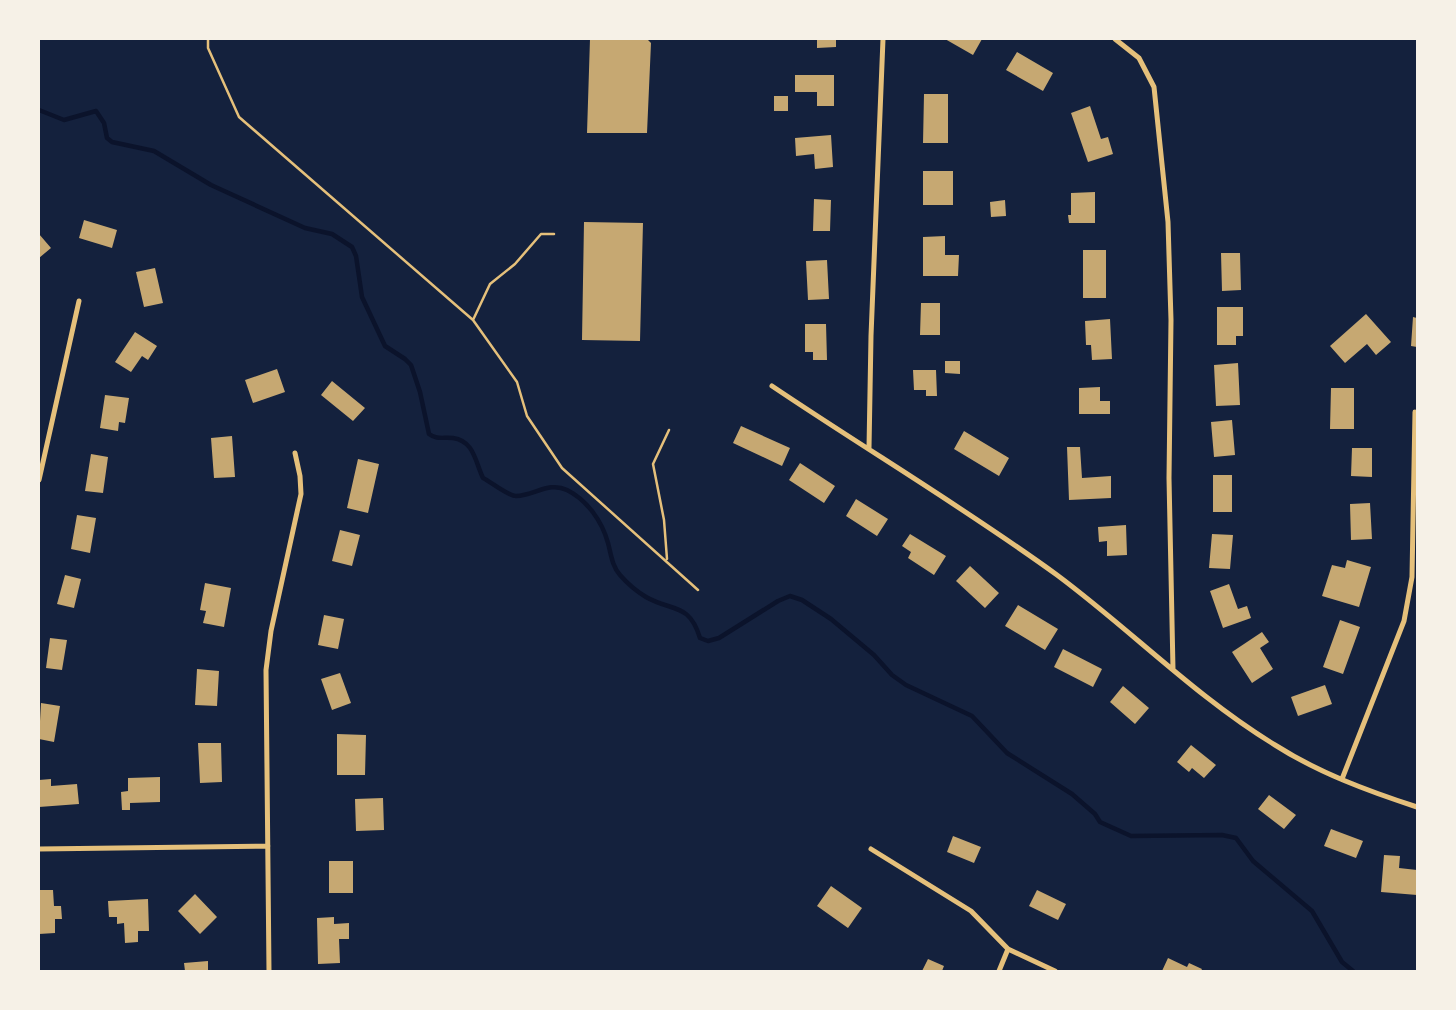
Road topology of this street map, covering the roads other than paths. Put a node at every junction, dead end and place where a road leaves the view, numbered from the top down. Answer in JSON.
{"nodes":[{"id":1,"x":884,"y":39,"type":"edge"},
{"id":2,"x":1115,"y":39,"type":"edge"},
{"id":3,"x":78,"y":301,"type":"dead end"},
{"id":4,"x":772,"y":386,"type":"dead end"},
{"id":5,"x":1415,"y":412,"type":"dead end"},
{"id":6,"x":869,"y":448,"type":"junction"},
{"id":7,"x":295,"y":453,"type":"dead end"},
{"id":8,"x":39,"y":480,"type":"edge"},
{"id":9,"x":1172,"y":669,"type":"junction"},
{"id":10,"x":1342,"y":779,"type":"junction"},
{"id":11,"x":1417,"y":807,"type":"edge"},
{"id":12,"x":268,"y":846,"type":"junction"},
{"id":13,"x":39,"y":849,"type":"edge"},
{"id":14,"x":871,"y":849,"type":"dead end"},
{"id":15,"x":1008,"y":949,"type":"junction"},
{"id":16,"x":269,"y":971,"type":"edge"},
{"id":17,"x":999,"y":971,"type":"edge"},
{"id":18,"x":1056,"y":971,"type":"edge"}],
"edges":[{"from":1,"to":6,"type":"street"},
{"from":2,"to":9,"type":"street"},
{"from":3,"to":8,"type":"street"},
{"from":4,"to":6,"type":"street"},
{"from":5,"to":10,"type":"street"},
{"from":6,"to":9,"type":"street"},
{"from":7,"to":12,"type":"street"},
{"from":9,"to":10,"type":"street"},
{"from":10,"to":11,"type":"street"},
{"from":12,"to":13,"type":"street"},
{"from":12,"to":16,"type":"street"},
{"from":14,"to":15,"type":"street"},
{"from":15,"to":17,"type":"street"},
{"from":15,"to":18,"type":"street"}]}
